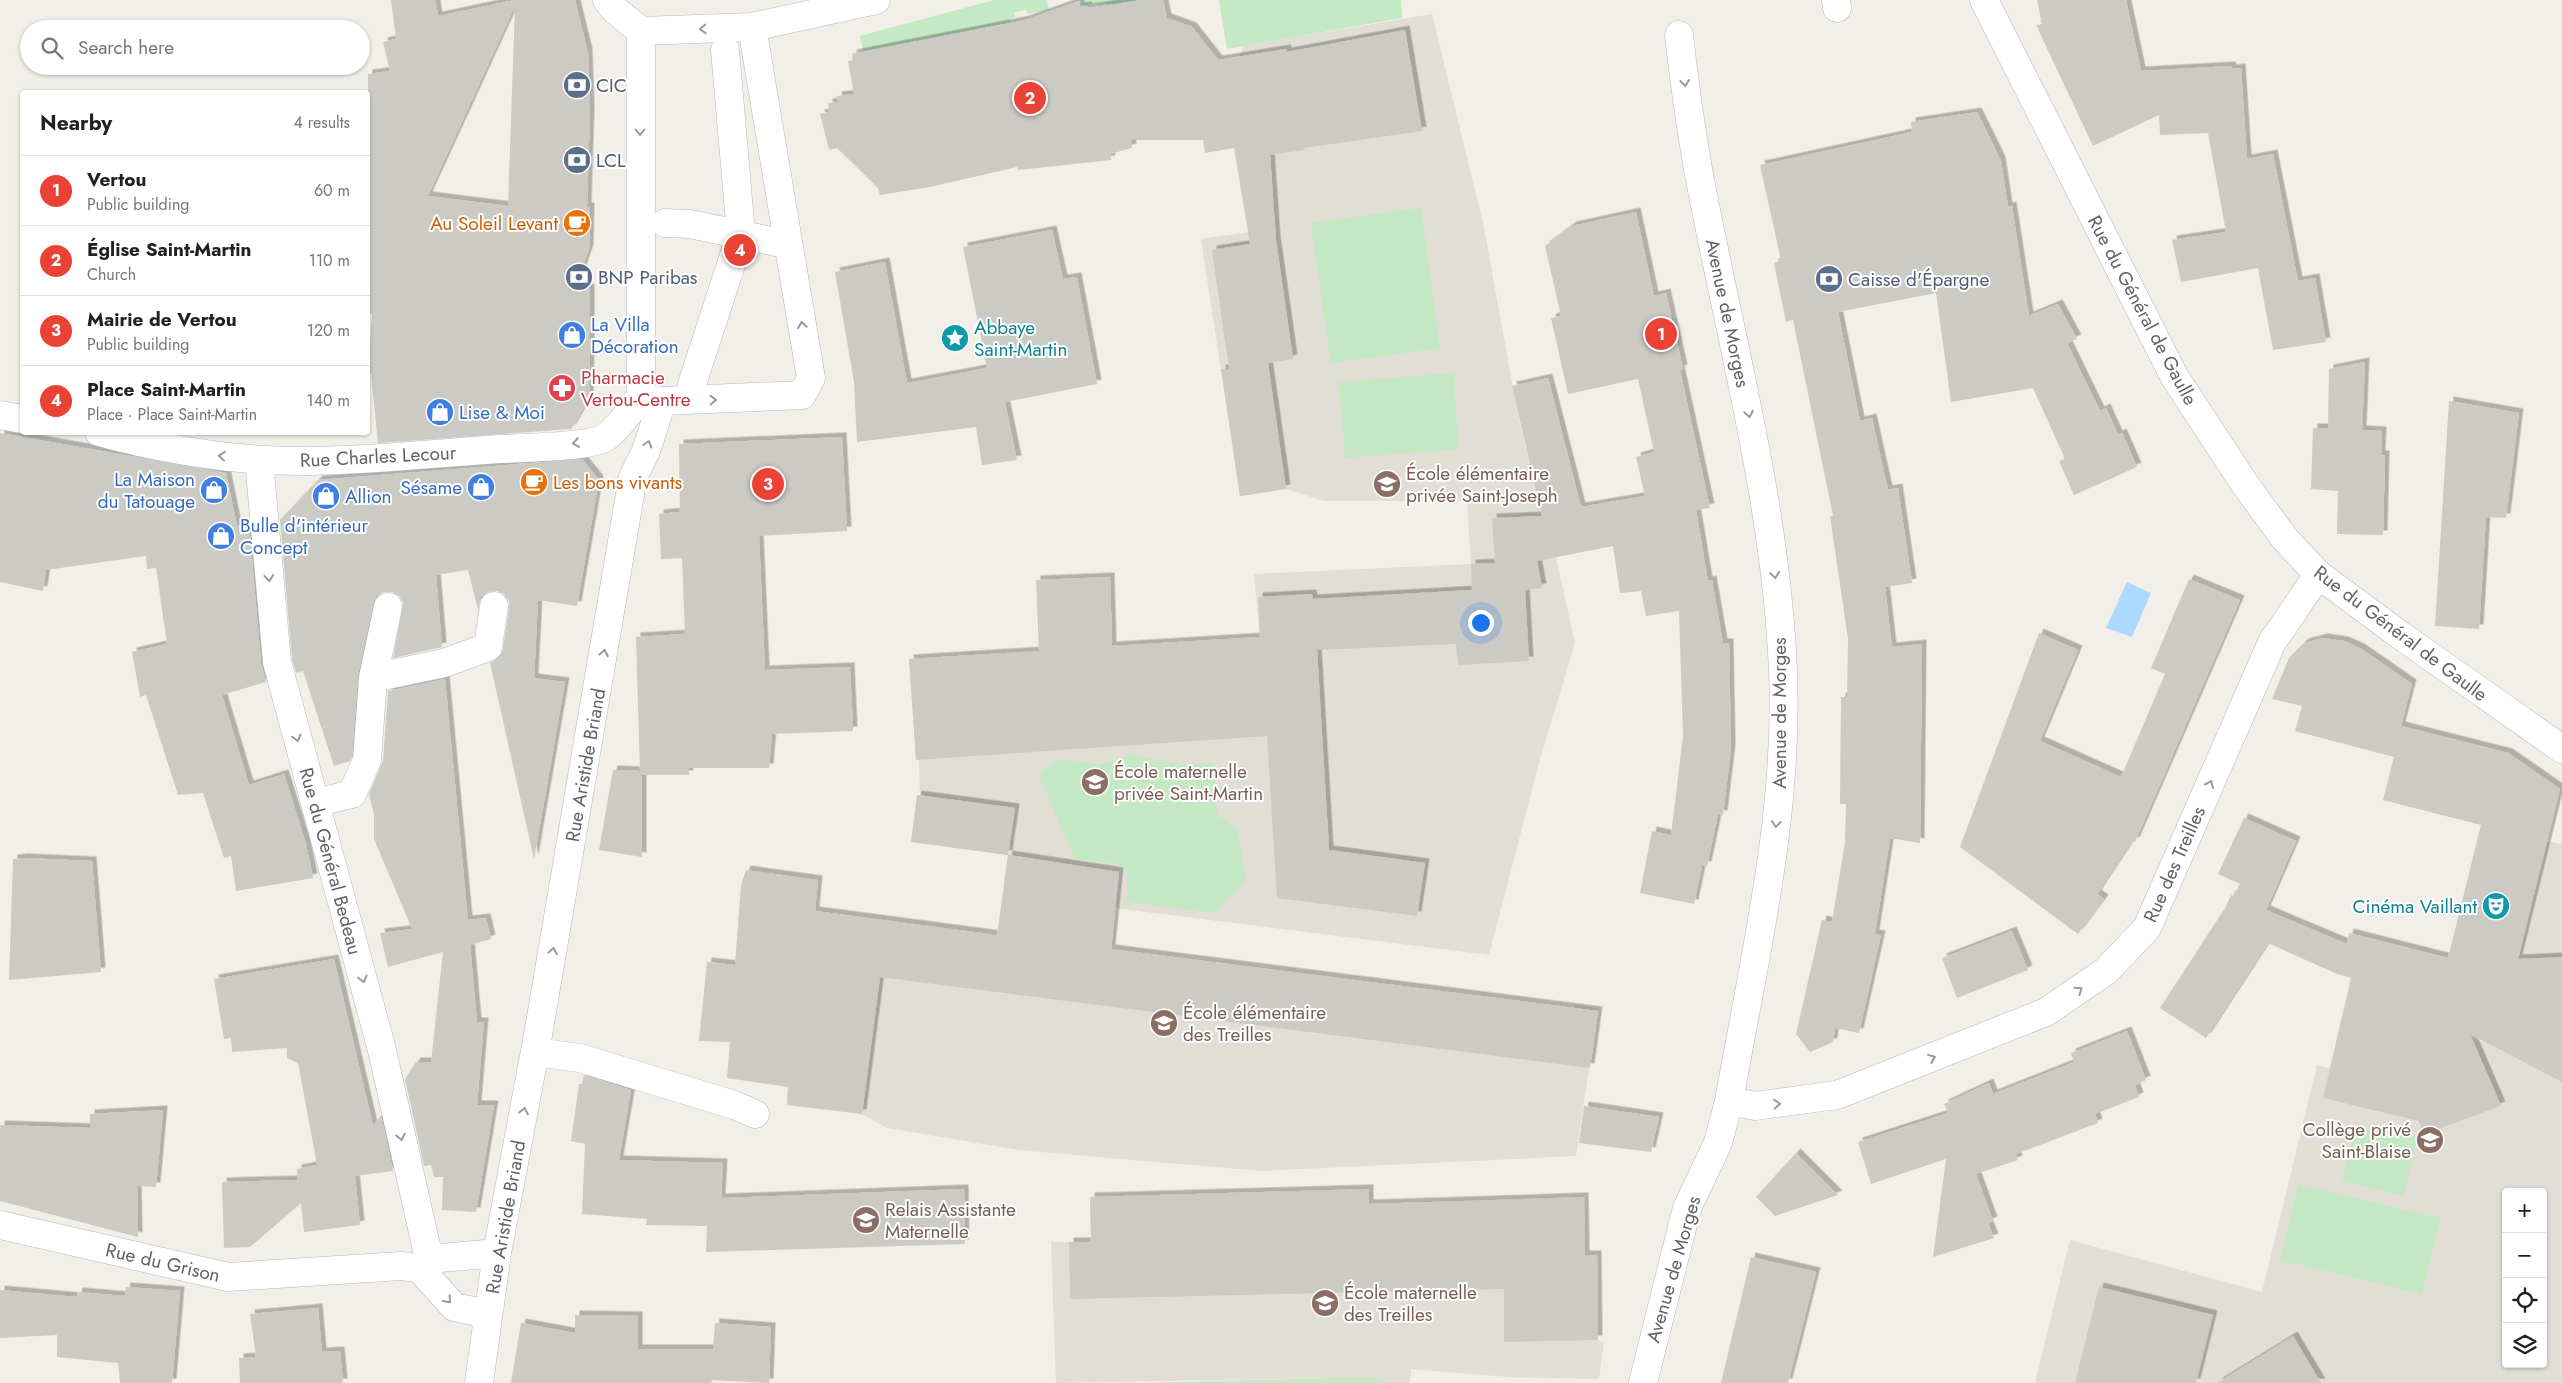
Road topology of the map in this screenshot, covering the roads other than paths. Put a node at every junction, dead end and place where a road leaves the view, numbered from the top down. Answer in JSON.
{"nodes":[{"id":1,"x":607,"y":0,"type":"edge"},
{"id":2,"x":876,"y":0,"type":"edge"},
{"id":3,"x":1984,"y":0,"type":"edge"},
{"id":4,"x":752,"y":27,"type":"junction"},
{"id":5,"x":641,"y":31,"type":"junction"},
{"id":6,"x":1678,"y":35,"type":"dead end"},
{"id":7,"x":733,"y":64,"type":"dead end"},
{"id":8,"x":665,"y":223,"type":"dead end"},
{"id":9,"x":741,"y":234,"type":"junction"},
{"id":10,"x":776,"y":242,"type":"dead end"},
{"id":11,"x":692,"y":384,"type":"dead end"},
{"id":12,"x":652,"y":399,"type":"junction"},
{"id":13,"x":0,"y":415,"type":"edge"},
{"id":14,"x":20,"y":419,"type":"edge"},
{"id":15,"x":111,"y":435,"type":"edge"},
{"id":16,"x":605,"y":438,"type":"junction"},
{"id":17,"x":259,"y":460,"type":"junction"},
{"id":18,"x":633,"y":477,"type":"junction"},
{"id":19,"x":2319,"y":575,"type":"junction"},
{"id":20,"x":494,"y":606,"type":"dead end"},
{"id":21,"x":388,"y":607,"type":"dead end"},
{"id":22,"x":373,"y":678,"type":"junction"},
{"id":23,"x":2562,"y":749,"type":"edge"},
{"id":24,"x":315,"y":804,"type":"junction"},
{"id":25,"x":535,"y":1052,"type":"junction"},
{"id":26,"x":1729,"y":1101,"type":"junction"},
{"id":27,"x":755,"y":1114,"type":"dead end"},
{"id":28,"x":0,"y":1226,"type":"edge"},
{"id":29,"x":497,"y":1252,"type":"junction"},
{"id":30,"x":424,"y":1263,"type":"junction"},
{"id":31,"x":488,"y":1314,"type":"junction"},
{"id":32,"x":480,"y":1383,"type":"edge"},
{"id":33,"x":1643,"y":1383,"type":"edge"}],
"edges":[{"from":1,"to":5,"type":"street"},
{"from":2,"to":4,"type":"street"},
{"from":3,"to":19,"type":"street","name":"Rue du Général de Gaulle"},
{"from":4,"to":5,"type":"street","one_way":true},
{"from":12,"to":4,"type":"street","one_way":true},
{"from":5,"to":12,"type":"street","name":"Rue Aristide Briand","one_way":true},
{"from":6,"to":26,"type":"street","name":"Avenue de Morges","one_way":true},
{"from":7,"to":9,"type":"street"},
{"from":8,"to":9,"type":"street"},
{"from":9,"to":10,"type":"street"},
{"from":9,"to":11,"type":"street"},
{"from":12,"to":16,"type":"street"},
{"from":18,"to":12,"type":"street","name":"Rue Aristide Briand","one_way":true},
{"from":13,"to":14,"type":"street"},
{"from":17,"to":15,"type":"street","name":"Rue Charles Lecour","one_way":true},
{"from":16,"to":17,"type":"street","name":"Rue Charles Lecour","one_way":true},
{"from":16,"to":18,"type":"street"},
{"from":17,"to":24,"type":"street","name":"Rue du Général Bedeau","one_way":true},
{"from":25,"to":18,"type":"street","name":"Rue Aristide Briand","one_way":true},
{"from":19,"to":23,"type":"street","name":"Rue du Général de Gaulle"},
{"from":26,"to":19,"type":"street","name":"Rue des Treilles","one_way":true},
{"from":20,"to":22,"type":"street"},
{"from":21,"to":22,"type":"street"},
{"from":22,"to":24,"type":"street"},
{"from":24,"to":30,"type":"street","name":"Rue du Général Bedeau","one_way":true},
{"from":25,"to":27,"type":"street"},
{"from":29,"to":25,"type":"street","name":"Rue Aristide Briand","one_way":true},
{"from":26,"to":33,"type":"street","name":"Avenue de Morges"},
{"from":28,"to":30,"type":"street","name":"Rue du Grison"},
{"from":29,"to":30,"type":"street","name":"Rue du Grison"},
{"from":29,"to":31,"type":"street","name":"Rue Aristide Briand"},
{"from":30,"to":31,"type":"street","one_way":true},
{"from":31,"to":32,"type":"street","name":"Rue Aristide Briand"}]}
